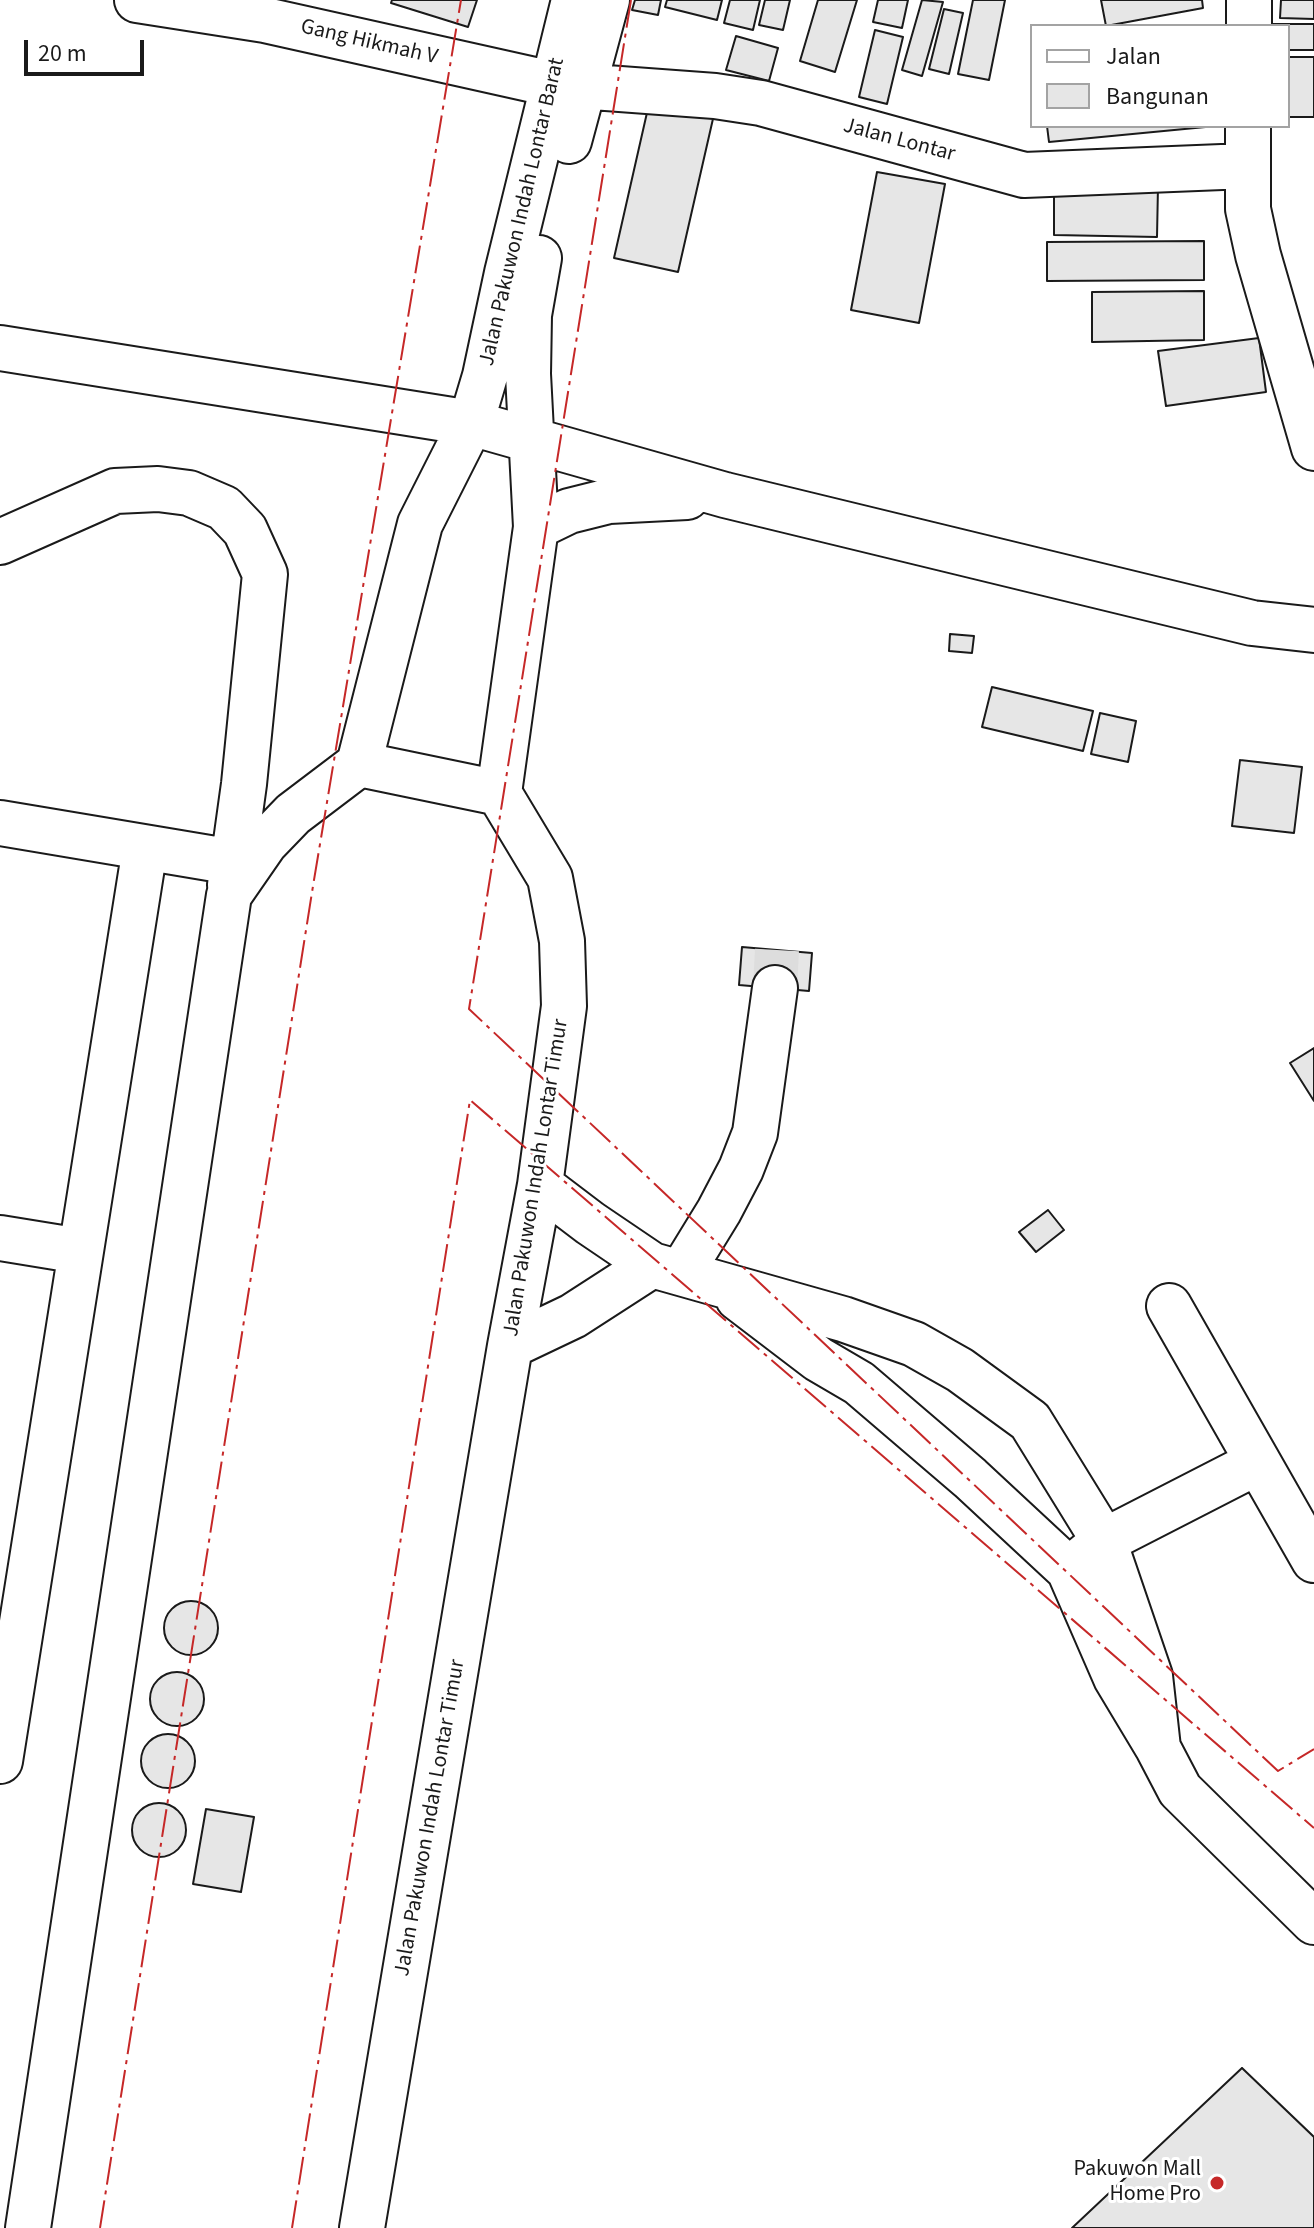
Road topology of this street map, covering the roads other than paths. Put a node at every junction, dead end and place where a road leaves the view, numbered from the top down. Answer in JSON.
{"nodes":[{"id":1,"x":137,"y":0,"type":"edge"},
{"id":2,"x":574,"y":0,"type":"edge"},
{"id":3,"x":607,"y":0,"type":"edge"},
{"id":4,"x":1249,"y":0,"type":"edge"},
{"id":5,"x":1249,"y":24,"type":"edge"},
{"id":6,"x":568,"y":86,"type":"junction"},
{"id":7,"x":1247,"y":146,"type":"edge"},
{"id":8,"x":0,"y":348,"type":"edge"},
{"id":9,"x":471,"y":423,"type":"junction"},
{"id":10,"x":532,"y":442,"type":"junction"},
{"id":11,"x":1314,"y":448,"type":"edge"},
{"id":12,"x":725,"y":495,"type":"junction"},
{"id":13,"x":536,"y":527,"type":"junction"},
{"id":14,"x":0,"y":542,"type":"edge"},
{"id":15,"x":1314,"y":630,"type":"edge"},
{"id":16,"x":359,"y":764,"type":"junction"},
{"id":17,"x":499,"y":793,"type":"junction"},
{"id":18,"x":0,"y":823,"type":"edge"},
{"id":19,"x":145,"y":848,"type":"junction"},
{"id":20,"x":231,"y":878,"type":"junction"},
{"id":21,"x":775,"y":988,"type":"tunnel mouth"},
{"id":22,"x":540,"y":1185,"type":"junction"},
{"id":23,"x":0,"y":1238,"type":"edge"},
{"id":24,"x":80,"y":1251,"type":"junction"},
{"id":25,"x":684,"y":1274,"type":"junction"},
{"id":26,"x":1169,"y":1306,"type":"dead end"},
{"id":27,"x":510,"y":1346,"type":"junction"},
{"id":28,"x":1258,"y":1462,"type":"junction"},
{"id":29,"x":1104,"y":1541,"type":"junction"},
{"id":30,"x":1314,"y":1560,"type":"edge"},
{"id":31,"x":1069,"y":1570,"type":"junction"},
{"id":32,"x":8,"y":1652,"type":"edge"},
{"id":33,"x":1158,"y":1748,"type":"junction"},
{"id":34,"x":0,"y":1761,"type":"edge"},
{"id":35,"x":1314,"y":1922,"type":"edge"},
{"id":36,"x":28,"y":2228,"type":"edge"},
{"id":37,"x":362,"y":2228,"type":"edge"}],
"edges":[{"from":1,"to":6,"type":"street","name":"Gang Hikmah V"},
{"from":2,"to":6,"type":"street","name":"Jalan Pakuwon Indah Lontar Barat"},
{"from":3,"to":6,"type":"street"},
{"from":4,"to":5,"type":"street"},
{"from":6,"to":7,"type":"street","name":"Jalan Lontar"},
{"from":6,"to":9,"type":"street","name":"Jalan Pakuwon Indah Lontar Barat"},
{"from":6,"to":10,"type":"street"},
{"from":7,"to":11,"type":"street"},
{"from":8,"to":9,"type":"street"},
{"from":9,"to":10,"type":"street"},
{"from":9,"to":16,"type":"street"},
{"from":10,"to":12,"type":"street"},
{"from":10,"to":13,"type":"street"},
{"from":12,"to":13,"type":"street"},
{"from":12,"to":15,"type":"street"},
{"from":13,"to":17,"type":"street"},
{"from":14,"to":20,"type":"street"},
{"from":16,"to":17,"type":"street"},
{"from":16,"to":20,"type":"street"},
{"from":17,"to":22,"type":"street","name":"Jalan Pakuwon Indah Lontar Timur"},
{"from":18,"to":19,"type":"street"},
{"from":19,"to":20,"type":"street"},
{"from":19,"to":24,"type":"street"},
{"from":20,"to":36,"type":"street"},
{"from":21,"to":25,"type":"street"},
{"from":22,"to":25,"type":"street"},
{"from":22,"to":27,"type":"street","name":"Jalan Pakuwon Indah Lontar Timur"},
{"from":23,"to":24,"type":"street"},
{"from":24,"to":32,"type":"street"},
{"from":25,"to":27,"type":"street"},
{"from":25,"to":29,"type":"street"},
{"from":25,"to":31,"type":"street"},
{"from":26,"to":28,"type":"street"},
{"from":27,"to":37,"type":"street","name":"Jalan Pakuwon Indah Lontar Timur"},
{"from":28,"to":29,"type":"street"},
{"from":28,"to":30,"type":"street"},
{"from":29,"to":31,"type":"street"},
{"from":29,"to":33,"type":"street"},
{"from":31,"to":33,"type":"street"},
{"from":32,"to":34,"type":"street"},
{"from":33,"to":35,"type":"street"}]}
